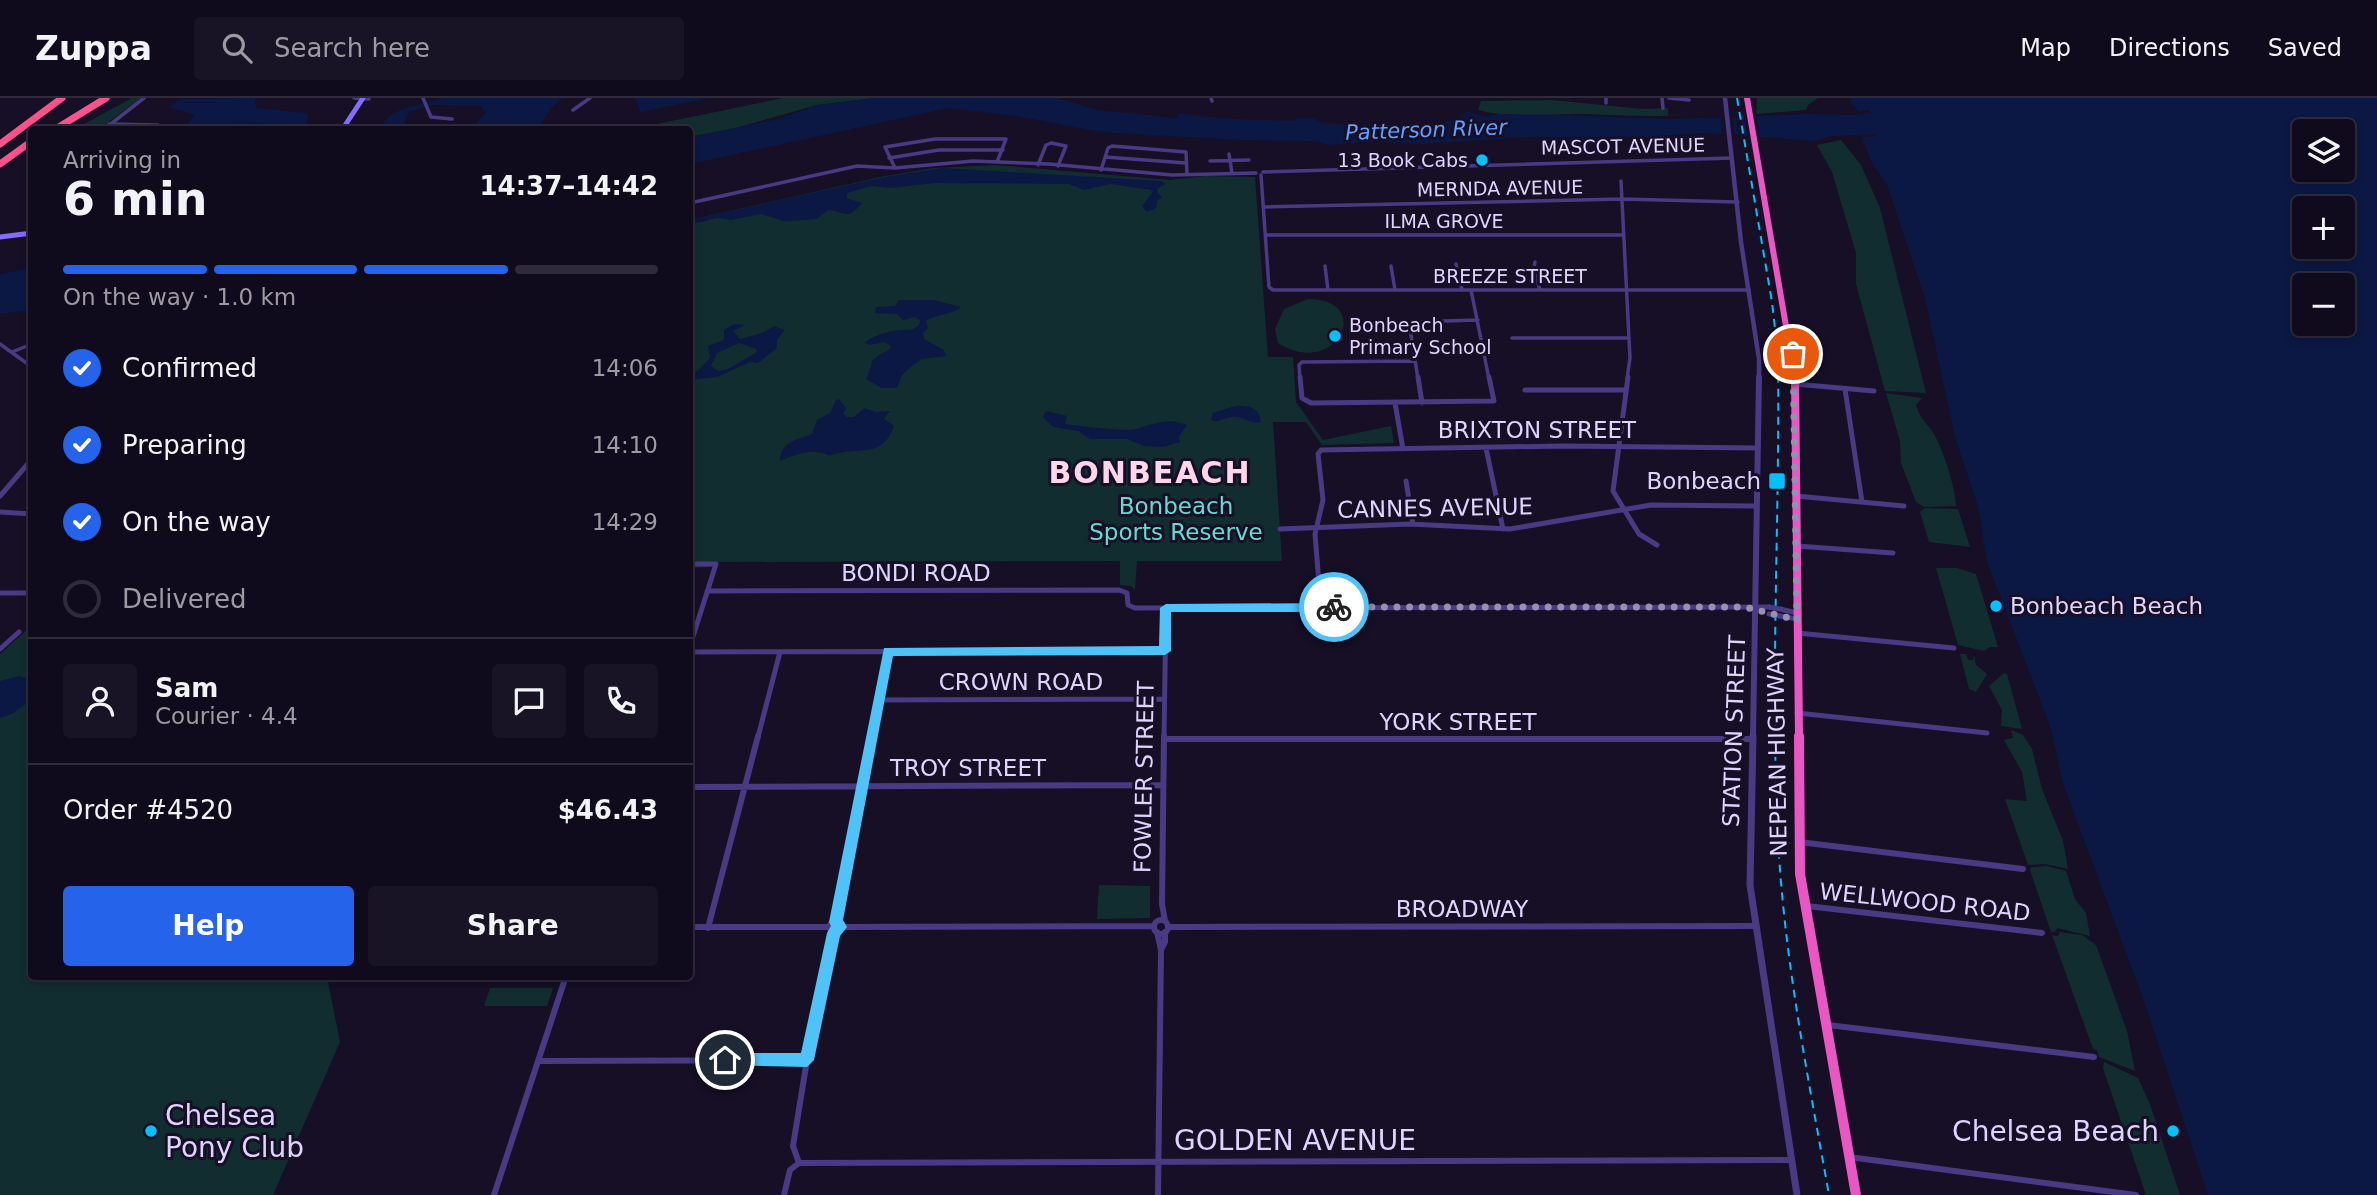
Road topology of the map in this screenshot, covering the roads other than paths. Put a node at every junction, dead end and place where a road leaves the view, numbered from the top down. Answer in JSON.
{"nodes":[{"id":1,"x":51,"y":98,"type":"edge"},
{"id":2,"x":62,"y":98,"type":"edge"},
{"id":3,"x":90,"y":98,"type":"edge"},
{"id":4,"x":106,"y":98,"type":"edge"},
{"id":5,"x":144,"y":98,"type":"edge"},
{"id":6,"x":354,"y":98,"type":"edge"},
{"id":7,"x":366,"y":98,"type":"edge"},
{"id":8,"x":423,"y":98,"type":"edge"},
{"id":9,"x":590,"y":98,"type":"edge"},
{"id":10,"x":1662,"y":98,"type":"edge"},
{"id":11,"x":1672,"y":98,"type":"edge"},
{"id":12,"x":1725,"y":98,"type":"edge"},
{"id":13,"x":1747,"y":98,"type":"edge"},
{"id":14,"x":1689,"y":100,"type":"dead end"},
{"id":15,"x":1663,"y":108,"type":"dead end"},
{"id":16,"x":573,"y":110,"type":"dead end"},
{"id":17,"x":452,"y":119,"type":"dead end"},
{"id":18,"x":109,"y":124,"type":"joint"},
{"id":19,"x":158,"y":125,"type":"dead end"},
{"id":20,"x":52,"y":126,"type":"edge"},
{"id":21,"x":60,"y":126,"type":"edge"},
{"id":22,"x":344,"y":126,"type":"edge"},
{"id":23,"x":0,"y":143,"type":"edge"},
{"id":24,"x":28,"y":146,"type":"edge"},
{"id":25,"x":1003,"y":150,"type":"junction"},
{"id":26,"x":1229,"y":153,"type":"dead end"},
{"id":27,"x":1105,"y":157,"type":"junction"},
{"id":28,"x":889,"y":158,"type":"junction"},
{"id":29,"x":1732,"y":158,"type":"junction"},
{"id":30,"x":1249,"y":160,"type":"dead end"},
{"id":31,"x":1210,"y":161,"type":"dead end"},
{"id":32,"x":1231,"y":161,"type":"junction"},
{"id":33,"x":3,"y":162,"type":"edge"},
{"id":34,"x":997,"y":162,"type":"junction"},
{"id":35,"x":1186,"y":163,"type":"junction"},
{"id":36,"x":1039,"y":165,"type":"junction"},
{"id":37,"x":1057,"y":166,"type":"junction"},
{"id":38,"x":895,"y":168,"type":"junction"},
{"id":39,"x":1101,"y":170,"type":"junction"},
{"id":40,"x":1232,"y":173,"type":"junction"},
{"id":41,"x":1260,"y":173,"type":"junction"},
{"id":42,"x":1187,"y":174,"type":"junction"},
{"id":43,"x":1620,"y":181,"type":"dead end"},
{"id":44,"x":775,"y":184,"type":"joint"},
{"id":45,"x":1622,"y":199,"type":"junction"},
{"id":46,"x":693,"y":202,"type":"edge"},
{"id":47,"x":1738,"y":202,"type":"junction"},
{"id":48,"x":1264,"y":207,"type":"junction"},
{"id":49,"x":28,"y":234,"type":"edge"},
{"id":50,"x":1623,"y":235,"type":"junction"},
{"id":51,"x":1266,"y":236,"type":"junction"},
{"id":52,"x":0,"y":237,"type":"edge"},
{"id":53,"x":1535,"y":262,"type":"dead end"},
{"id":54,"x":1456,"y":264,"type":"dead end"},
{"id":55,"x":1325,"y":266,"type":"dead end"},
{"id":56,"x":1391,"y":266,"type":"dead end"},
{"id":57,"x":1328,"y":290,"type":"junction"},
{"id":58,"x":1395,"y":290,"type":"junction"},
{"id":59,"x":1462,"y":290,"type":"junction"},
{"id":60,"x":1471,"y":290,"type":"junction"},
{"id":61,"x":1540,"y":290,"type":"junction"},
{"id":62,"x":1626,"y":290,"type":"junction"},
{"id":63,"x":1749,"y":290,"type":"junction"},
{"id":64,"x":1478,"y":320,"type":"junction"},
{"id":65,"x":1512,"y":338,"type":"dead end"},
{"id":66,"x":1629,"y":338,"type":"junction"},
{"id":67,"x":0,"y":344,"type":"edge"},
{"id":68,"x":28,"y":346,"type":"edge"},
{"id":69,"x":11,"y":352,"type":"junction"},
{"id":70,"x":1415,"y":360,"type":"junction"},
{"id":71,"x":28,"y":364,"type":"edge"},
{"id":72,"x":1795,"y":384,"type":"junction"},
{"id":73,"x":1845,"y":389,"type":"junction"},
{"id":74,"x":1525,"y":390,"type":"dead end"},
{"id":75,"x":1626,"y":390,"type":"junction"},
{"id":76,"x":1874,"y":391,"type":"dead end"},
{"id":77,"x":1395,"y":403,"type":"junction"},
{"id":78,"x":1422,"y":403,"type":"junction"},
{"id":79,"x":1618,"y":447,"type":"junction"},
{"id":80,"x":1486,"y":448,"type":"junction"},
{"id":81,"x":1758,"y":448,"type":"junction"},
{"id":82,"x":1403,"y":449,"type":"junction"},
{"id":83,"x":28,"y":464,"type":"edge"},
{"id":84,"x":1406,"y":481,"type":"dead end"},
{"id":85,"x":0,"y":496,"type":"edge"},
{"id":86,"x":1796,"y":496,"type":"junction"},
{"id":87,"x":1862,"y":502,"type":"junction"},
{"id":88,"x":1756,"y":506,"type":"junction"},
{"id":89,"x":1904,"y":506,"type":"dead end"},
{"id":90,"x":1624,"y":510,"type":"junction"},
{"id":91,"x":0,"y":513,"type":"edge"},
{"id":92,"x":28,"y":514,"type":"edge"},
{"id":93,"x":1413,"y":524,"type":"junction"},
{"id":94,"x":1316,"y":528,"type":"junction"},
{"id":95,"x":1280,"y":529,"type":"dead end"},
{"id":96,"x":1503,"y":529,"type":"junction"},
{"id":97,"x":1657,"y":545,"type":"dead end"},
{"id":98,"x":1797,"y":546,"type":"junction"},
{"id":99,"x":1893,"y":553,"type":"dead end"},
{"id":100,"x":693,"y":564,"type":"edge"},
{"id":101,"x":707,"y":591,"type":"junction"},
{"id":102,"x":0,"y":593,"type":"edge"},
{"id":103,"x":28,"y":593,"type":"edge"},
{"id":104,"x":1321,"y":607,"type":"junction"},
{"id":105,"x":1166,"y":608,"type":"junction"},
{"id":106,"x":1756,"y":608,"type":"junction"},
{"id":107,"x":1769,"y":610,"type":"joint"},
{"id":108,"x":1797,"y":616,"type":"junction"},
{"id":109,"x":693,"y":631,"type":"edge"},
{"id":110,"x":19,"y":632,"type":"dead end"},
{"id":111,"x":1797,"y":633,"type":"junction"},
{"id":112,"x":1954,"y":648,"type":"dead end"},
{"id":113,"x":0,"y":649,"type":"edge"},
{"id":114,"x":1165,"y":651,"type":"junction"},
{"id":115,"x":693,"y":652,"type":"edge"},
{"id":116,"x":780,"y":652,"type":"junction"},
{"id":117,"x":888,"y":652,"type":"junction"},
{"id":118,"x":1164,"y":699,"type":"junction"},
{"id":119,"x":878,"y":700,"type":"junction"},
{"id":120,"x":1797,"y":712,"type":"junction"},
{"id":121,"x":1987,"y":733,"type":"dead end"},
{"id":122,"x":1164,"y":739,"type":"junction"},
{"id":123,"x":1752,"y":739,"type":"junction"},
{"id":124,"x":1163,"y":785,"type":"junction"},
{"id":125,"x":693,"y":786,"type":"edge"},
{"id":126,"x":745,"y":786,"type":"junction"},
{"id":127,"x":862,"y":786,"type":"junction"},
{"id":128,"x":1799,"y":842,"type":"junction"},
{"id":129,"x":2023,"y":869,"type":"dead end"},
{"id":130,"x":1804,"y":906,"type":"junction"},
{"id":131,"x":838,"y":925,"type":"junction"},
{"id":132,"x":1755,"y":926,"type":"junction"},
{"id":133,"x":1161,"y":927,"type":"junction"},
{"id":134,"x":693,"y":928,"type":"edge"},
{"id":135,"x":708,"y":928,"type":"junction"},
{"id":136,"x":831,"y":930,"type":"junction"},
{"id":137,"x":2042,"y":933,"type":"dead end"},
{"id":138,"x":565,"y":980,"type":"edge"},
{"id":139,"x":1825,"y":1025,"type":"junction"},
{"id":140,"x":2094,"y":1058,"type":"dead end"},
{"id":141,"x":807,"y":1060,"type":"junction"},
{"id":142,"x":538,"y":1061,"type":"junction"},
{"id":143,"x":1849,"y":1157,"type":"junction"},
{"id":144,"x":1792,"y":1160,"type":"junction"},
{"id":145,"x":1158,"y":1162,"type":"junction"},
{"id":146,"x":799,"y":1163,"type":"junction"},
{"id":147,"x":494,"y":1195,"type":"edge"},
{"id":148,"x":784,"y":1195,"type":"edge"},
{"id":149,"x":1158,"y":1195,"type":"edge"},
{"id":150,"x":1797,"y":1195,"type":"edge"},
{"id":151,"x":1856,"y":1195,"type":"edge"},
{"id":152,"x":2136,"y":1195,"type":"edge"}],
"edges":[{"from":1,"to":23,"type":"highway"},
{"from":2,"to":23,"type":"highway"},
{"from":3,"to":20,"type":"highway"},
{"from":4,"to":21,"type":"highway"},
{"from":5,"to":18,"type":"street"},
{"from":6,"to":7,"type":"street"},
{"from":7,"to":22,"type":"main road"},
{"from":8,"to":17,"type":"street"},
{"from":9,"to":16,"type":"street"},
{"from":10,"to":15,"type":"street"},
{"from":11,"to":14,"type":"street"},
{"from":12,"to":29,"type":"street","name":"STATION STREET"},
{"from":13,"to":72,"type":"highway","name":"NEPEAN HIGHWAY"},
{"from":18,"to":19,"type":"street"},
{"from":24,"to":33,"type":"highway"},
{"from":25,"to":28,"type":"street"},
{"from":25,"to":28,"type":"street"},
{"from":25,"to":34,"type":"street"},
{"from":26,"to":32,"type":"street"},
{"from":27,"to":35,"type":"street"},
{"from":27,"to":35,"type":"street"},
{"from":27,"to":39,"type":"street"},
{"from":28,"to":38,"type":"street"},
{"from":29,"to":41,"type":"street","name":"MASCOT AVENUE"},
{"from":29,"to":47,"type":"street","name":"STATION STREET"},
{"from":30,"to":32,"type":"street"},
{"from":31,"to":32,"type":"street"},
{"from":32,"to":40,"type":"street"},
{"from":34,"to":36,"type":"street"},
{"from":34,"to":38,"type":"street"},
{"from":35,"to":42,"type":"street"},
{"from":36,"to":37,"type":"street"},
{"from":36,"to":37,"type":"street"},
{"from":37,"to":39,"type":"street"},
{"from":38,"to":44,"type":"street"},
{"from":39,"to":42,"type":"street"},
{"from":40,"to":41,"type":"street"},
{"from":40,"to":42,"type":"street"},
{"from":41,"to":48,"type":"street"},
{"from":43,"to":45,"type":"street"},
{"from":44,"to":46,"type":"street"},
{"from":45,"to":47,"type":"street","name":"MERNDA AVENUE"},
{"from":45,"to":48,"type":"street","name":"MERNDA AVENUE"},
{"from":45,"to":50,"type":"street"},
{"from":47,"to":63,"type":"street","name":"STATION STREET"},
{"from":48,"to":51,"type":"street"},
{"from":49,"to":52,"type":"main road"},
{"from":50,"to":51,"type":"street","name":"ILMA GROVE"},
{"from":50,"to":62,"type":"street"},
{"from":51,"to":57,"type":"street","name":"BREEZE STREET"},
{"from":53,"to":61,"type":"street"},
{"from":54,"to":59,"type":"street"},
{"from":55,"to":57,"type":"street"},
{"from":56,"to":58,"type":"street"},
{"from":57,"to":58,"type":"street","name":"BREEZE STREET"},
{"from":58,"to":59,"type":"street","name":"BREEZE STREET"},
{"from":59,"to":60,"type":"street","name":"BREEZE STREET"},
{"from":60,"to":61,"type":"street","name":"BREEZE STREET"},
{"from":60,"to":64,"type":"street"},
{"from":61,"to":62,"type":"street","name":"BREEZE STREET"},
{"from":62,"to":63,"type":"street","name":"BREEZE STREET"},
{"from":62,"to":66,"type":"street"},
{"from":63,"to":81,"type":"street","name":"STATION STREET"},
{"from":64,"to":70,"type":"street"},
{"from":64,"to":78,"type":"street"},
{"from":65,"to":66,"type":"street"},
{"from":66,"to":75,"type":"street"},
{"from":67,"to":69,"type":"street"},
{"from":68,"to":69,"type":"street"},
{"from":69,"to":71,"type":"street"},
{"from":70,"to":77,"type":"street"},
{"from":70,"to":78,"type":"street"},
{"from":72,"to":73,"type":"street"},
{"from":72,"to":86,"type":"highway","name":"NEPEAN HIGHWAY"},
{"from":73,"to":76,"type":"street"},
{"from":73,"to":87,"type":"street"},
{"from":74,"to":75,"type":"street"},
{"from":75,"to":79,"type":"street"},
{"from":77,"to":78,"type":"street"},
{"from":77,"to":82,"type":"street"},
{"from":79,"to":80,"type":"street","name":"BRIXTON STREET"},
{"from":79,"to":81,"type":"street","name":"BRIXTON STREET"},
{"from":79,"to":90,"type":"street"},
{"from":80,"to":82,"type":"street","name":"BRIXTON STREET"},
{"from":80,"to":96,"type":"street"},
{"from":81,"to":88,"type":"street","name":"STATION STREET"},
{"from":82,"to":94,"type":"street","name":"BRIXTON STREET"},
{"from":83,"to":85,"type":"street"},
{"from":84,"to":93,"type":"street"},
{"from":86,"to":87,"type":"street"},
{"from":86,"to":98,"type":"highway","name":"NEPEAN HIGHWAY"},
{"from":87,"to":89,"type":"street"},
{"from":88,"to":90,"type":"street","name":"CANNES AVENUE"},
{"from":88,"to":106,"type":"street","name":"STATION STREET"},
{"from":90,"to":96,"type":"street","name":"CANNES AVENUE"},
{"from":90,"to":97,"type":"street"},
{"from":91,"to":92,"type":"street"},
{"from":93,"to":94,"type":"street","name":"CANNES AVENUE"},
{"from":93,"to":96,"type":"street","name":"CANNES AVENUE"},
{"from":94,"to":95,"type":"street","name":"CANNES AVENUE"},
{"from":94,"to":104,"type":"street"},
{"from":98,"to":99,"type":"street"},
{"from":98,"to":108,"type":"highway","name":"NEPEAN HIGHWAY"},
{"from":100,"to":101,"type":"street"},
{"from":101,"to":105,"type":"street","name":"BONDI ROAD"},
{"from":101,"to":109,"type":"street"},
{"from":102,"to":103,"type":"street"},
{"from":104,"to":105,"type":"street"},
{"from":104,"to":106,"type":"street"},
{"from":105,"to":114,"type":"street","name":"FOWLER STREET"},
{"from":106,"to":107,"type":"street"},
{"from":106,"to":123,"type":"street","name":"STATION STREET"},
{"from":107,"to":108,"type":"street","bridge":true},
{"from":108,"to":111,"type":"highway","name":"NEPEAN HIGHWAY"},
{"from":110,"to":113,"type":"street"},
{"from":111,"to":112,"type":"street"},
{"from":111,"to":120,"type":"highway","name":"NEPEAN HIGHWAY"},
{"from":114,"to":117,"type":"street"},
{"from":114,"to":118,"type":"street","name":"FOWLER STREET"},
{"from":115,"to":116,"type":"street"},
{"from":116,"to":117,"type":"street"},
{"from":116,"to":126,"type":"street"},
{"from":117,"to":119,"type":"street"},
{"from":118,"to":119,"type":"street","name":"CROWN ROAD"},
{"from":118,"to":122,"type":"street","name":"FOWLER STREET"},
{"from":119,"to":127,"type":"street"},
{"from":120,"to":121,"type":"street"},
{"from":120,"to":128,"type":"highway","name":"NEPEAN HIGHWAY"},
{"from":122,"to":123,"type":"street","name":"YORK STREET"},
{"from":122,"to":124,"type":"street","name":"FOWLER STREET"},
{"from":123,"to":132,"type":"street","name":"STATION STREET"},
{"from":124,"to":127,"type":"street","name":"TROY STREET"},
{"from":124,"to":133,"type":"street","name":"FOWLER STREET"},
{"from":125,"to":126,"type":"street","name":"TROY STREET"},
{"from":126,"to":127,"type":"street","name":"TROY STREET"},
{"from":126,"to":135,"type":"street"},
{"from":127,"to":131,"type":"street"},
{"from":128,"to":129,"type":"street"},
{"from":128,"to":130,"type":"highway","name":"NEPEAN HIGHWAY"},
{"from":130,"to":137,"type":"street","name":"WELLWOOD ROAD"},
{"from":130,"to":139,"type":"highway","name":"NEPEAN HIGHWAY"},
{"from":131,"to":133,"type":"street","name":"BROADWAY"},
{"from":131,"to":136,"type":"street"},
{"from":132,"to":133,"type":"street","name":"BROADWAY"},
{"from":132,"to":144,"type":"street","name":"STATION STREET"},
{"from":133,"to":145,"type":"street","name":"FOWLER STREET"},
{"from":134,"to":135,"type":"street"},
{"from":135,"to":136,"type":"street"},
{"from":136,"to":141,"type":"street"},
{"from":138,"to":142,"type":"street"},
{"from":139,"to":140,"type":"street"},
{"from":139,"to":143,"type":"highway","name":"NEPEAN HIGHWAY"},
{"from":141,"to":142,"type":"street"},
{"from":141,"to":146,"type":"street"},
{"from":142,"to":147,"type":"street"},
{"from":143,"to":151,"type":"highway","name":"NEPEAN HIGHWAY"},
{"from":143,"to":152,"type":"street"},
{"from":144,"to":145,"type":"street","name":"GOLDEN AVENUE"},
{"from":144,"to":150,"type":"street","name":"STATION STREET"},
{"from":145,"to":146,"type":"street","name":"GOLDEN AVENUE"},
{"from":145,"to":149,"type":"street","name":"FOWLER STREET"},
{"from":146,"to":148,"type":"street"}]}
